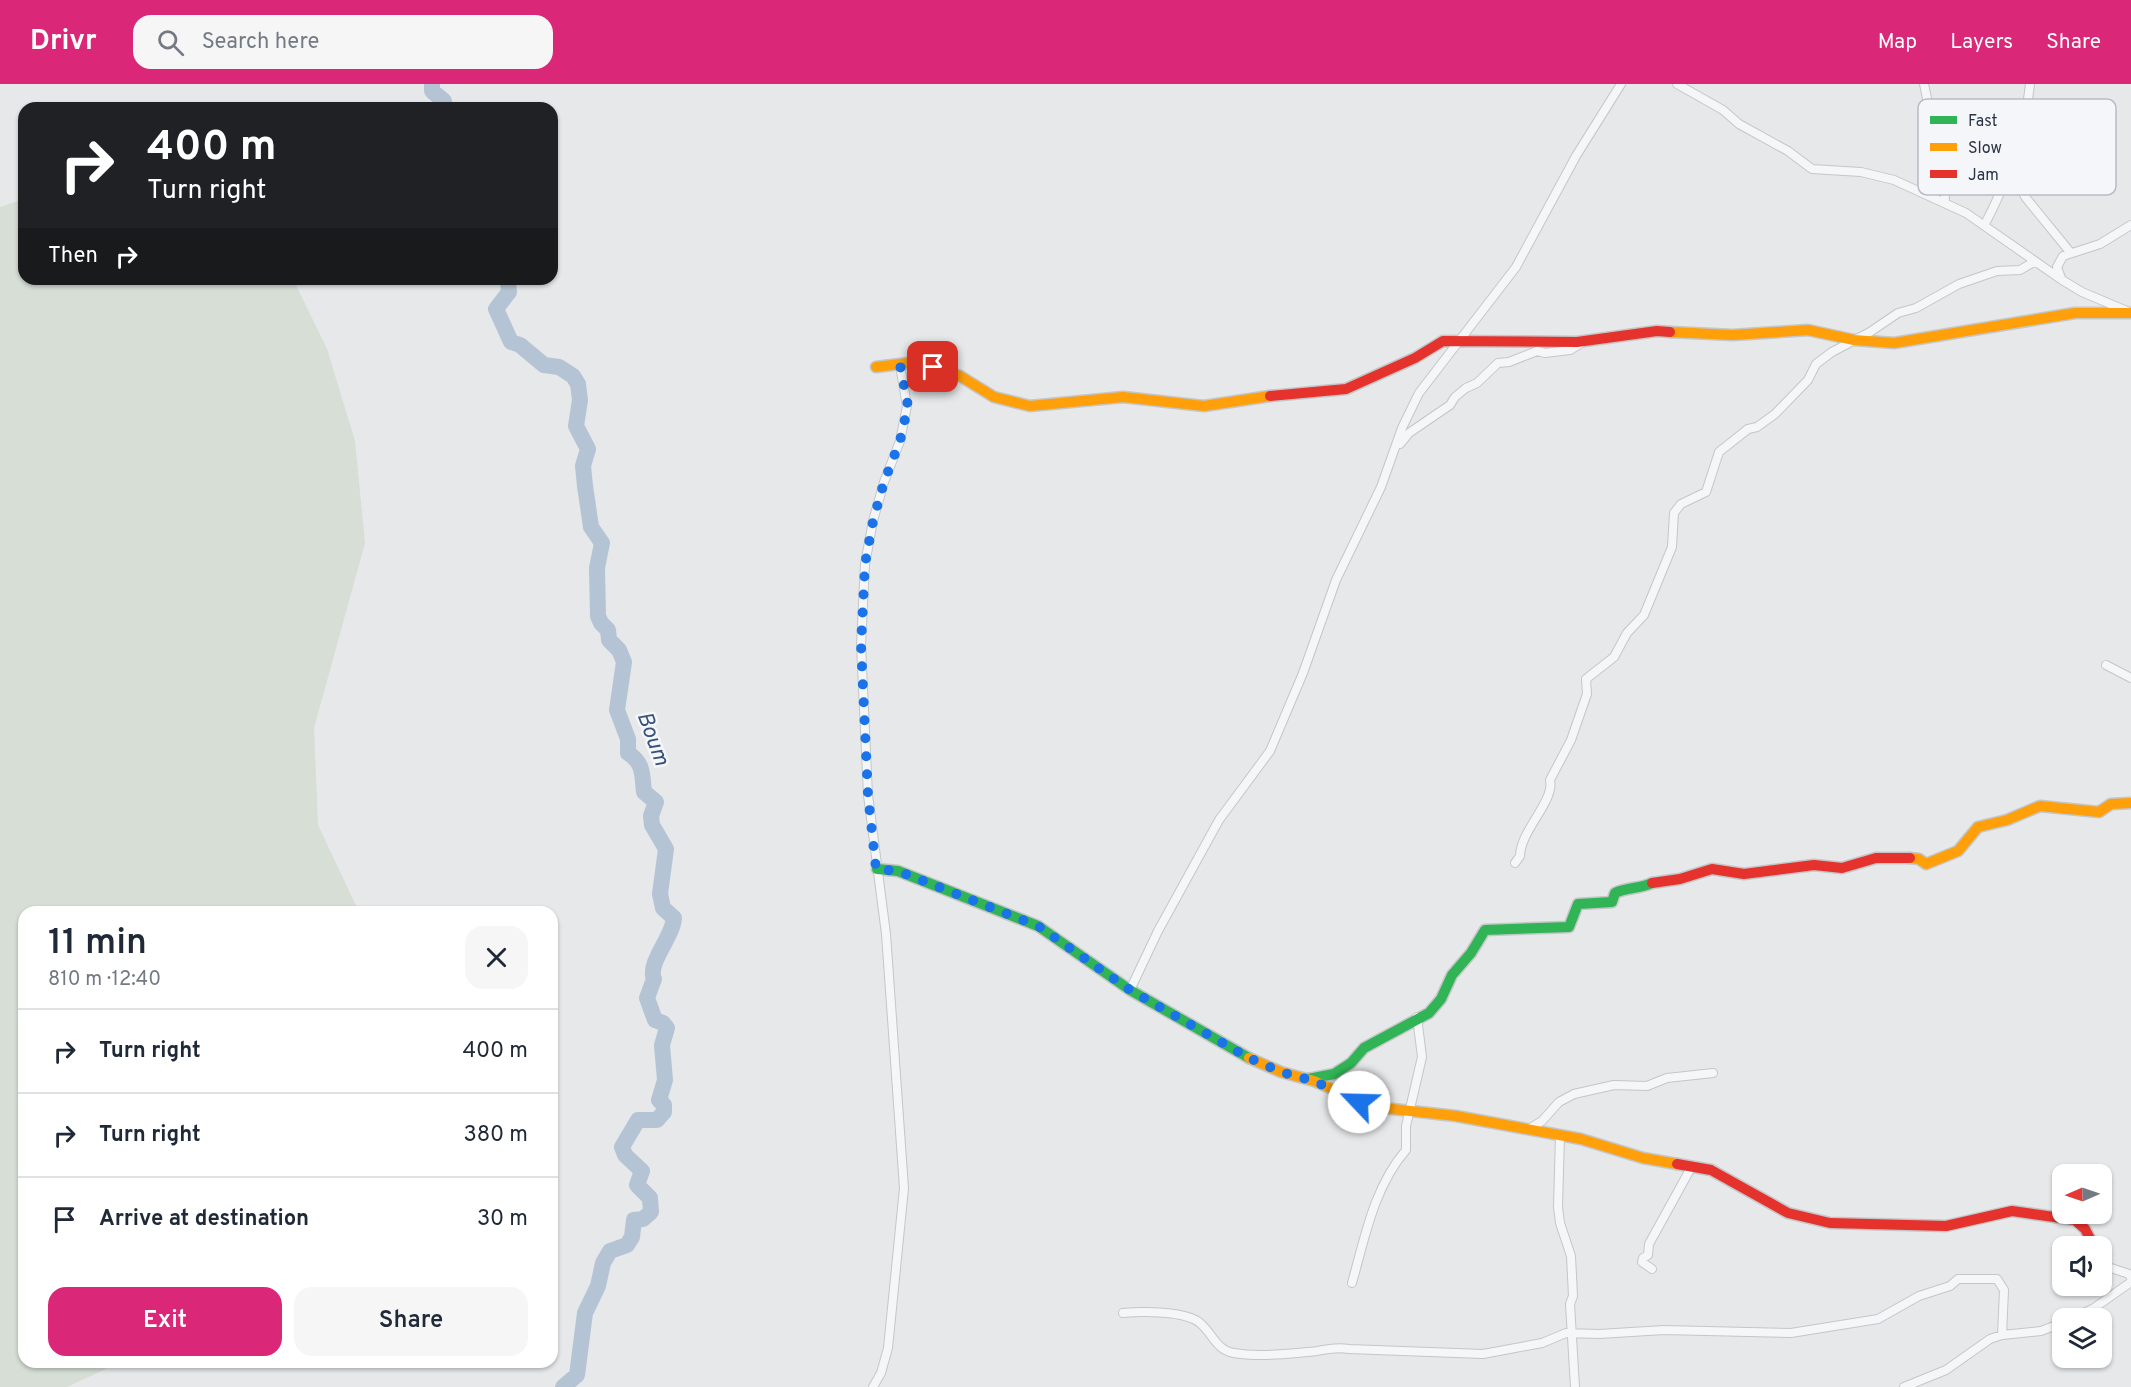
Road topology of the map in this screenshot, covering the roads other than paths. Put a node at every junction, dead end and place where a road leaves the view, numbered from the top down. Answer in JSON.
{"nodes":[{"id":1,"x":1621,"y":84,"type":"edge"},
{"id":2,"x":1677,"y":84,"type":"edge"},
{"id":3,"x":1924,"y":84,"type":"edge"},
{"id":4,"x":2030,"y":84,"type":"edge"},
{"id":5,"x":1927,"y":99,"type":"edge"},
{"id":6,"x":2029,"y":99,"type":"edge"},
{"id":7,"x":1918,"y":190,"type":"edge"},
{"id":8,"x":1929,"y":195,"type":"edge"},
{"id":9,"x":1945,"y":195,"type":"edge"},
{"id":10,"x":2000,"y":195,"type":"edge"},
{"id":11,"x":2024,"y":195,"type":"edge"},
{"id":12,"x":1945,"y":202,"type":"junction"},
{"id":13,"x":1985,"y":224,"type":"junction"},
{"id":14,"x":2131,"y":225,"type":"edge"},
{"id":15,"x":2058,"y":241,"type":"junction"},
{"id":16,"x":2070,"y":252,"type":"junction"},
{"id":17,"x":2058,"y":261,"type":"junction"},
{"id":18,"x":2034,"y":262,"type":"junction"},
{"id":19,"x":2062,"y":280,"type":"junction"},
{"id":20,"x":2131,"y":313,"type":"edge"},
{"id":21,"x":1854,"y":340,"type":"junction"},
{"id":22,"x":1584,"y":341,"type":"junction"},
{"id":23,"x":1461,"y":342,"type":"junction"},
{"id":24,"x":900,"y":365,"type":"junction"},
{"id":25,"x":876,"y":367,"type":"dead end"},
{"id":26,"x":1392,"y":456,"type":"junction"},
{"id":27,"x":2106,"y":665,"type":"dead end"},
{"id":28,"x":2131,"y":678,"type":"edge"},
{"id":29,"x":2131,"y":803,"type":"edge"},
{"id":30,"x":1515,"y":863,"type":"dead end"},
{"id":31,"x":876,"y":869,"type":"junction"},
{"id":32,"x":1130,"y":990,"type":"junction"},
{"id":33,"x":1417,"y":1017,"type":"junction"},
{"id":34,"x":1713,"y":1073,"type":"dead end"},
{"id":35,"x":1308,"y":1079,"type":"junction"},
{"id":36,"x":1411,"y":1111,"type":"junction"},
{"id":37,"x":1529,"y":1129,"type":"junction"},
{"id":38,"x":1560,"y":1135,"type":"junction"},
{"id":39,"x":1692,"y":1166,"type":"junction"},
{"id":40,"x":2089,"y":1236,"type":"edge"},
{"id":41,"x":2112,"y":1268,"type":"edge"},
{"id":42,"x":1652,"y":1269,"type":"dead end"},
{"id":43,"x":2131,"y":1278,"type":"edge"},
{"id":44,"x":2131,"y":1282,"type":"edge"},
{"id":45,"x":1352,"y":1283,"type":"dead end"},
{"id":46,"x":2094,"y":1308,"type":"edge"},
{"id":47,"x":1123,"y":1313,"type":"dead end"},
{"id":48,"x":2052,"y":1327,"type":"edge"},
{"id":49,"x":1572,"y":1332,"type":"junction"},
{"id":50,"x":2002,"y":1335,"type":"junction"},
{"id":51,"x":873,"y":1387,"type":"edge"},
{"id":52,"x":1575,"y":1387,"type":"edge"},
{"id":53,"x":1904,"y":1387,"type":"edge"}],
"edges":[{"from":1,"to":23,"type":"street"},
{"from":2,"to":7,"type":"street"},
{"from":3,"to":5,"type":"street"},
{"from":4,"to":6,"type":"street"},
{"from":8,"to":12,"type":"street"},
{"from":9,"to":12,"type":"street"},
{"from":10,"to":13,"type":"street"},
{"from":11,"to":15,"type":"street"},
{"from":12,"to":13,"type":"street"},
{"from":13,"to":18,"type":"street"},
{"from":14,"to":16,"type":"street"},
{"from":15,"to":16,"type":"street"},
{"from":15,"to":17,"type":"street"},
{"from":16,"to":17,"type":"street"},
{"from":17,"to":19,"type":"street"},
{"from":18,"to":19,"type":"street"},
{"from":18,"to":21,"type":"street"},
{"from":19,"to":20,"type":"street"},
{"from":20,"to":21,"type":"street"},
{"from":21,"to":22,"type":"street"},
{"from":21,"to":30,"type":"street"},
{"from":22,"to":23,"type":"street"},
{"from":22,"to":26,"type":"street"},
{"from":23,"to":24,"type":"street"},
{"from":23,"to":26,"type":"street"},
{"from":24,"to":25,"type":"street"},
{"from":24,"to":31,"type":"street"},
{"from":26,"to":32,"type":"street"},
{"from":27,"to":28,"type":"street"},
{"from":29,"to":33,"type":"street"},
{"from":31,"to":32,"type":"street"},
{"from":31,"to":51,"type":"street"},
{"from":32,"to":35,"type":"street"},
{"from":33,"to":35,"type":"street"},
{"from":33,"to":36,"type":"street"},
{"from":34,"to":37,"type":"street"},
{"from":35,"to":36,"type":"street"},
{"from":36,"to":37,"type":"street"},
{"from":36,"to":45,"type":"street"},
{"from":37,"to":38,"type":"street"},
{"from":38,"to":39,"type":"street"},
{"from":38,"to":49,"type":"street"},
{"from":39,"to":40,"type":"street"},
{"from":39,"to":42,"type":"street"},
{"from":41,"to":43,"type":"street"},
{"from":44,"to":46,"type":"street"},
{"from":47,"to":49,"type":"street"},
{"from":48,"to":50,"type":"street"},
{"from":49,"to":50,"type":"street"},
{"from":49,"to":52,"type":"street"},
{"from":50,"to":53,"type":"street"}]}
